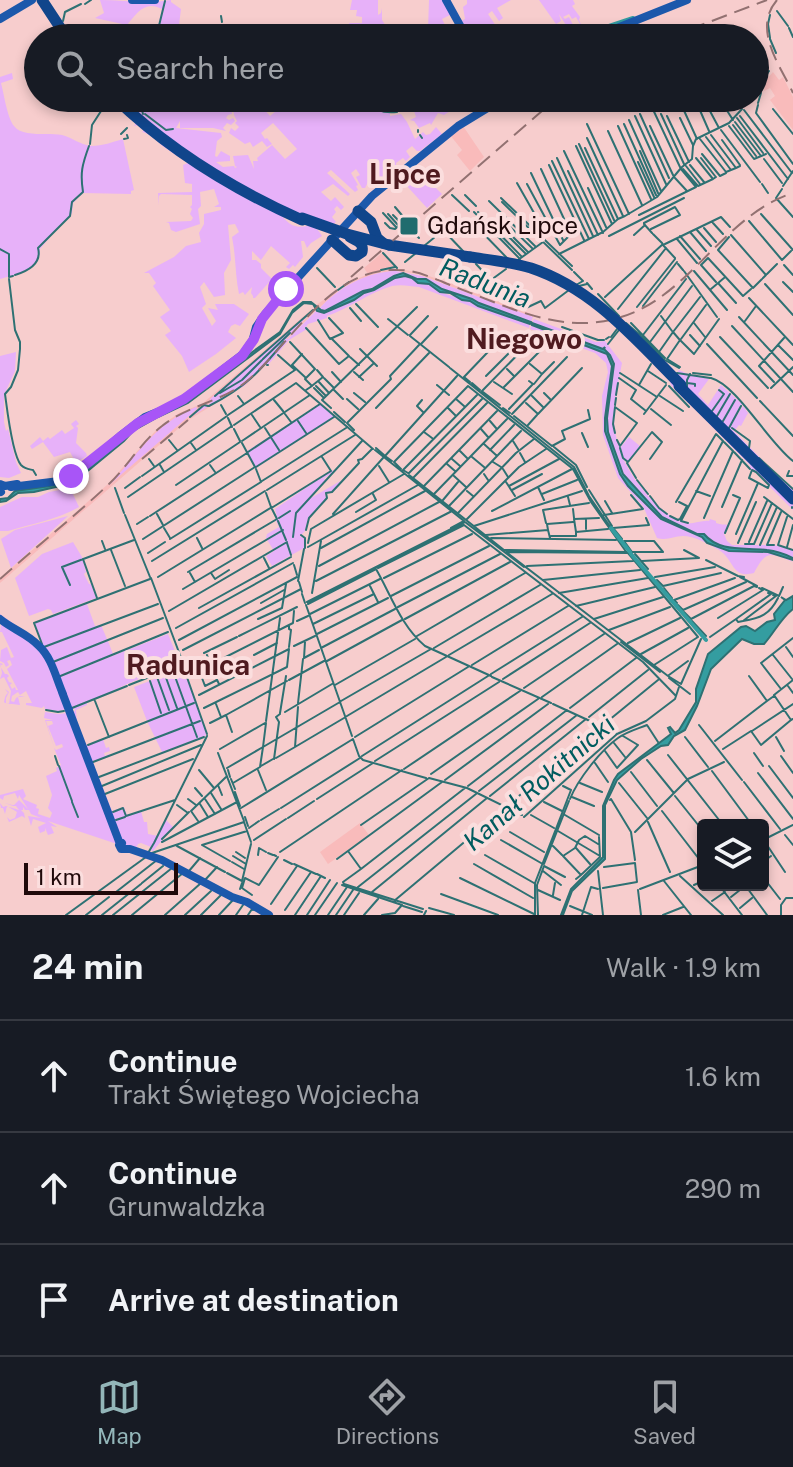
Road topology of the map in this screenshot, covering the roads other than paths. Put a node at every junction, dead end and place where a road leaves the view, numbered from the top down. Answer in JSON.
{"nodes":[{"id":1,"x":32,"y":0,"type":"edge"},
{"id":2,"x":41,"y":0,"type":"edge"},
{"id":3,"x":132,"y":0,"type":"edge"},
{"id":4,"x":155,"y":0,"type":"edge"},
{"id":5,"x":446,"y":0,"type":"edge"},
{"id":6,"x":684,"y":0,"type":"edge"},
{"id":7,"x":0,"y":19,"type":"edge"},
{"id":8,"x":57,"y":24,"type":"edge"},
{"id":9,"x":459,"y":24,"type":"edge"},
{"id":10,"x":626,"y":24,"type":"edge"},
{"id":11,"x":133,"y":112,"type":"edge"},
{"id":12,"x":481,"y":112,"type":"edge"},
{"id":13,"x":361,"y":214,"type":"junction"},
{"id":14,"x":355,"y":238,"type":"junction"},
{"id":15,"x":336,"y":244,"type":"junction"},
{"id":16,"x":384,"y":245,"type":"junction"},
{"id":17,"x":680,"y":385,"type":"junction"},
{"id":18,"x":0,"y":484,"type":"edge"},
{"id":19,"x":22,"y":485,"type":"junction"},
{"id":20,"x":0,"y":491,"type":"edge"},
{"id":21,"x":793,"y":498,"type":"edge"},
{"id":22,"x":0,"y":620,"type":"edge"},
{"id":23,"x":269,"y":915,"type":"edge"}],
"edges":[{"from":1,"to":7,"type":"main road"},
{"from":2,"to":8,"type":"highway"},
{"from":3,"to":4,"type":"main road"},
{"from":5,"to":9,"type":"main road"},
{"from":6,"to":10,"type":"main road"},
{"from":11,"to":14,"type":"highway","bridge":true},
{"from":12,"to":13,"type":"main road"},
{"from":13,"to":14,"type":"highway"},
{"from":13,"to":15,"type":"main road"},
{"from":13,"to":16,"type":"highway"},
{"from":14,"to":15,"type":"highway"},
{"from":14,"to":16,"type":"highway","bridge":true},
{"from":15,"to":16,"type":"highway"},
{"from":15,"to":19,"type":"main road"},
{"from":16,"to":17,"type":"highway","bridge":true},
{"from":16,"to":17,"type":"highway","bridge":true},
{"from":17,"to":21,"type":"highway"},
{"from":18,"to":19,"type":"main road"},
{"from":19,"to":20,"type":"main road"},
{"from":19,"to":20,"type":"main road"},
{"from":22,"to":23,"type":"main road"}]}
